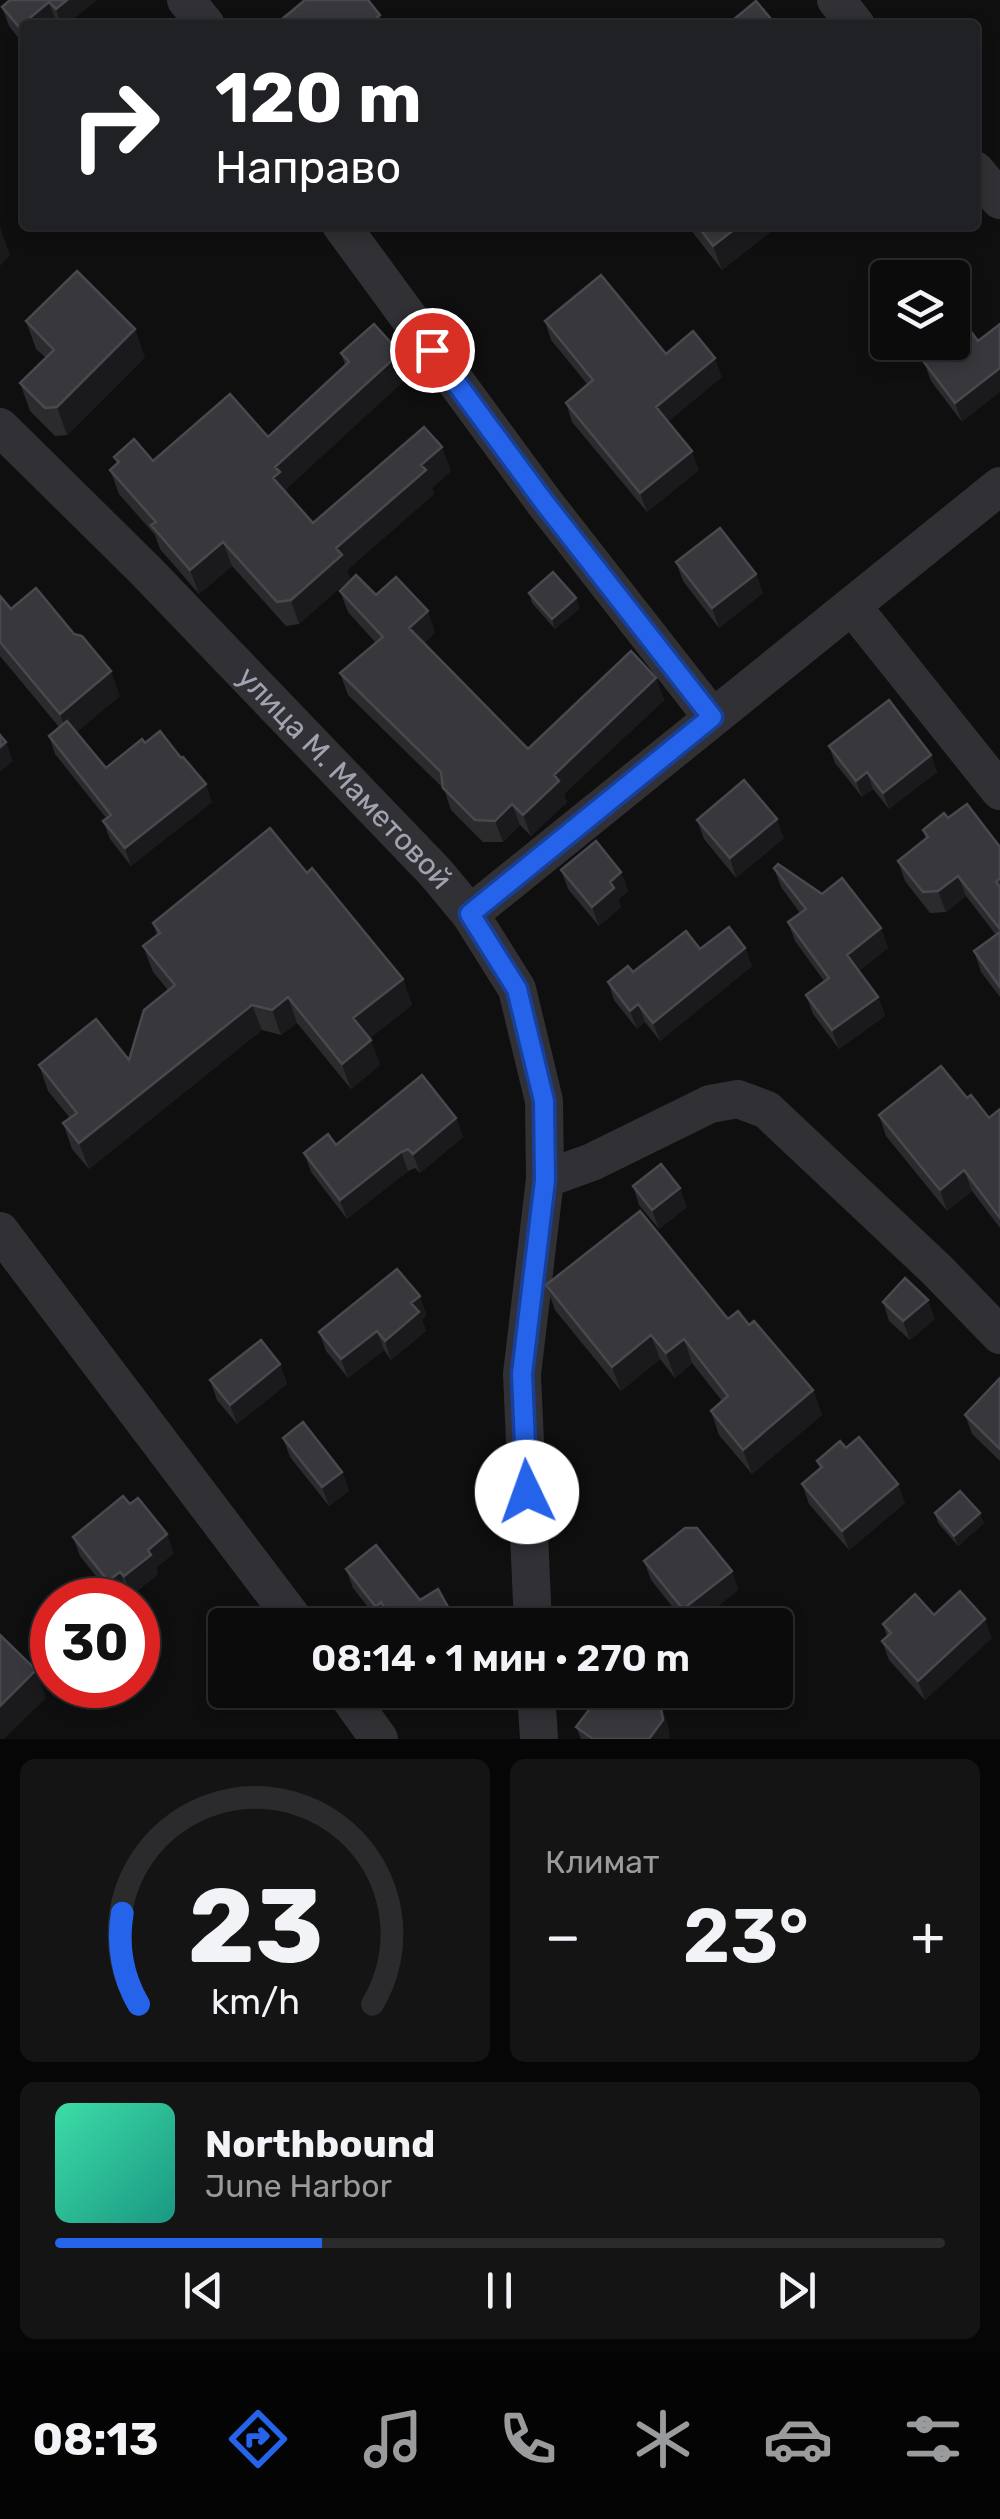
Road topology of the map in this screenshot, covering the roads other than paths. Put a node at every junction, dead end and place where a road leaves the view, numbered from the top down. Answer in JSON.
{"nodes":[{"id":1,"x":186,"y":0,"type":"edge"},
{"id":2,"x":836,"y":0,"type":"edge"},
{"id":3,"x":202,"y":20,"type":"edge"},
{"id":4,"x":852,"y":20,"type":"edge"},
{"id":5,"x":980,"y":176,"type":"edge"},
{"id":6,"x":1000,"y":200,"type":"edge"},
{"id":7,"x":344,"y":230,"type":"edge"},
{"id":8,"x":0,"y":427,"type":"edge"},
{"id":9,"x":1000,"y":486,"type":"edge"},
{"id":10,"x":852,"y":606,"type":"junction"},
{"id":11,"x":712,"y":717,"type":"junction"},
{"id":12,"x":1000,"y":792,"type":"edge"},
{"id":13,"x":470,"y":914,"type":"junction"},
{"id":14,"x":545,"y":1180,"type":"junction"},
{"id":15,"x":0,"y":1231,"type":"edge"},
{"id":16,"x":1000,"y":1335,"type":"edge"},
{"id":17,"x":285,"y":1608,"type":"edge"},
{"id":18,"x":532,"y":1608,"type":"edge"},
{"id":19,"x":357,"y":1708,"type":"edge"},
{"id":20,"x":537,"y":1708,"type":"edge"},
{"id":21,"x":379,"y":1739,"type":"edge"},
{"id":22,"x":538,"y":1739,"type":"edge"}],
"edges":[{"from":1,"to":3,"type":"street"},
{"from":2,"to":4,"type":"street"},
{"from":5,"to":6,"type":"street"},
{"from":7,"to":11,"type":"street"},
{"from":8,"to":13,"type":"street","name":"улица М. Маметовой"},
{"from":9,"to":10,"type":"street"},
{"from":10,"to":11,"type":"street"},
{"from":10,"to":12,"type":"street"},
{"from":11,"to":13,"type":"street"},
{"from":13,"to":14,"type":"street","name":"улица М. Маметовой"},
{"from":14,"to":16,"type":"street"},
{"from":14,"to":18,"type":"street","name":"улица М. Маметовой"},
{"from":15,"to":17,"type":"street"},
{"from":19,"to":21,"type":"street"},
{"from":20,"to":22,"type":"street"}]}
